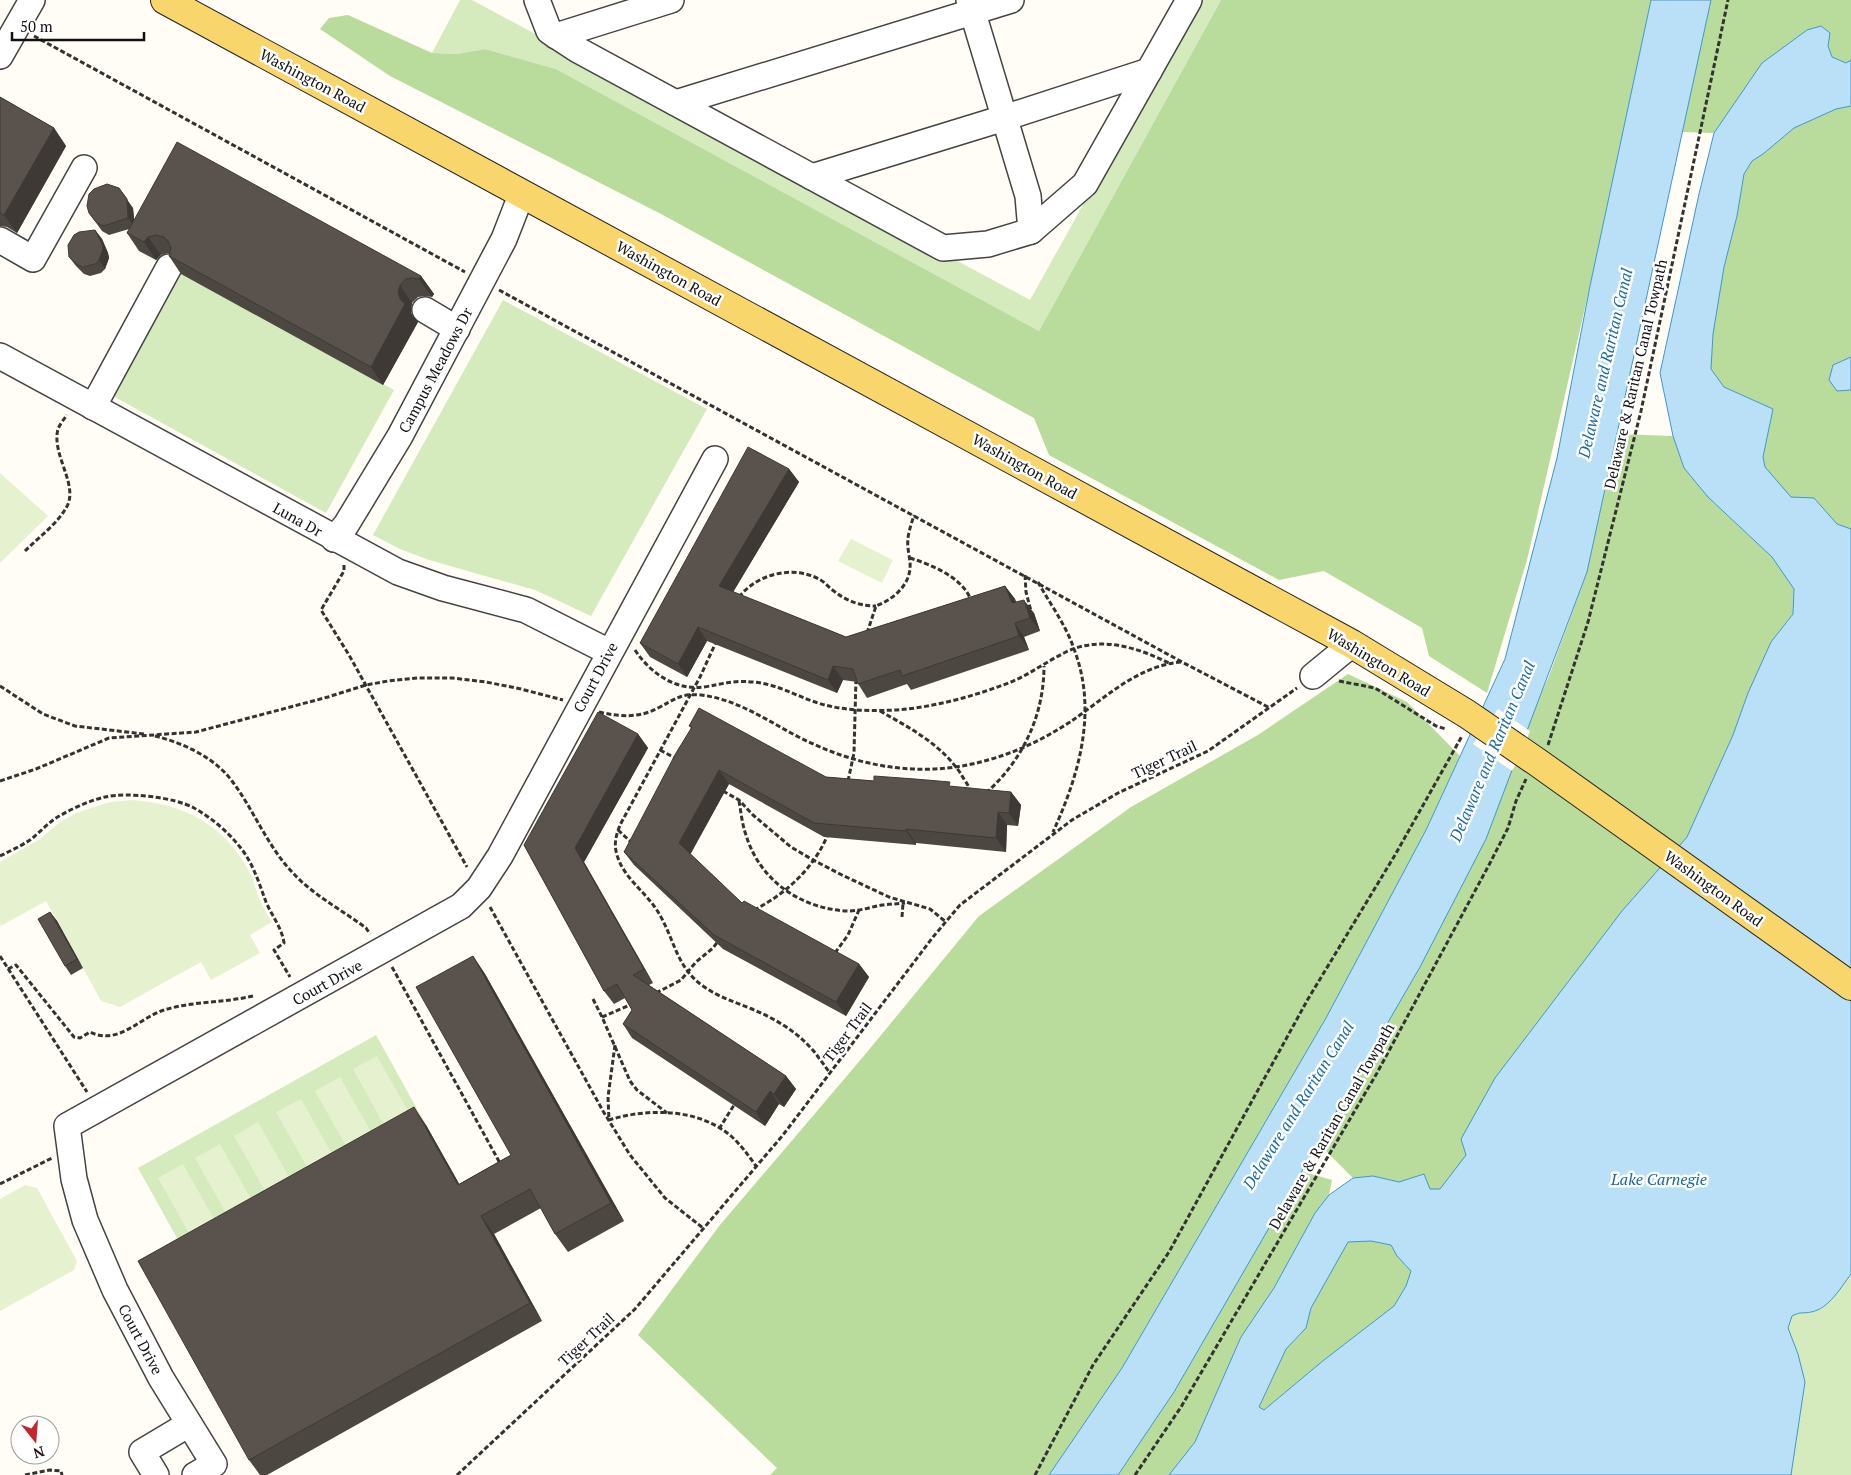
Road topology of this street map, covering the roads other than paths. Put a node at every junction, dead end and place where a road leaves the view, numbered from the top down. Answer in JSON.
{"nodes":[{"id":1,"x":32,"y":0,"type":"edge"},
{"id":2,"x":165,"y":0,"type":"edge"},
{"id":3,"x":537,"y":0,"type":"edge"},
{"id":4,"x":671,"y":0,"type":"edge"},
{"id":5,"x":1011,"y":0,"type":"edge"},
{"id":6,"x":1189,"y":0,"type":"edge"},
{"id":7,"x":970,"y":6,"type":"edge"},
{"id":8,"x":556,"y":36,"type":"junction"},
{"id":9,"x":0,"y":56,"type":"edge"},
{"id":10,"x":1149,"y":71,"type":"junction"},
{"id":11,"x":676,"y":103,"type":"junction"},
{"id":12,"x":1004,"y":118,"type":"junction"},
{"id":13,"x":84,"y":168,"type":"dead end"},
{"id":14,"x":812,"y":177,"type":"junction"},
{"id":15,"x":522,"y":193,"type":"junction"},
{"id":16,"x":1031,"y":231,"type":"junction"},
{"id":17,"x":0,"y":240,"type":"edge"},
{"id":18,"x":168,"y":267,"type":"edge"},
{"id":19,"x":425,"y":310,"type":"dead end"},
{"id":20,"x":457,"y":329,"type":"junction"},
{"id":21,"x":0,"y":356,"type":"edge"},
{"id":22,"x":93,"y":407,"type":"junction"},
{"id":23,"x":715,"y":459,"type":"dead end"},
{"id":24,"x":336,"y":550,"type":"junction"},
{"id":25,"x":1352,"y":644,"type":"junction"},
{"id":26,"x":609,"y":652,"type":"junction"},
{"id":27,"x":1313,"y":676,"type":"road end"},
{"id":28,"x":1851,"y":986,"type":"edge"},
{"id":29,"x":189,"y":1424,"type":"junction"},
{"id":30,"x":204,"y":1469,"type":"edge"},
{"id":31,"x":156,"y":1475,"type":"edge"}],
"edges":[{"from":1,"to":9,"type":"street"},
{"from":2,"to":15,"type":"main road","name":"Washington Road"},
{"from":3,"to":8,"type":"street"},
{"from":4,"to":8,"type":"street"},
{"from":5,"to":7,"type":"street"},
{"from":6,"to":10,"type":"street"},
{"from":7,"to":11,"type":"street"},
{"from":7,"to":12,"type":"street"},
{"from":8,"to":11,"type":"street"},
{"from":10,"to":12,"type":"street"},
{"from":10,"to":16,"type":"street"},
{"from":11,"to":14,"type":"street"},
{"from":12,"to":14,"type":"street"},
{"from":12,"to":16,"type":"street"},
{"from":13,"to":17,"type":"street"},
{"from":14,"to":16,"type":"street"},
{"from":15,"to":20,"type":"street","name":"Campus Meadows Dr"},
{"from":15,"to":25,"type":"main road","name":"Washington Road"},
{"from":18,"to":22,"type":"street"},
{"from":19,"to":20,"type":"street"},
{"from":20,"to":24,"type":"street","name":"Campus Meadows Dr"},
{"from":21,"to":22,"type":"street","name":"Luna Dr"},
{"from":22,"to":24,"type":"street","name":"Luna Dr"},
{"from":23,"to":26,"type":"street","name":"Court Drive"},
{"from":24,"to":26,"type":"street","name":"Luna Dr"},
{"from":25,"to":27,"type":"street"},
{"from":25,"to":28,"type":"main road","name":"Washington Road"},
{"from":26,"to":29,"type":"street","name":"Court Drive"},
{"from":29,"to":30,"type":"street","name":"Court Drive"},
{"from":29,"to":31,"type":"street"}]}
